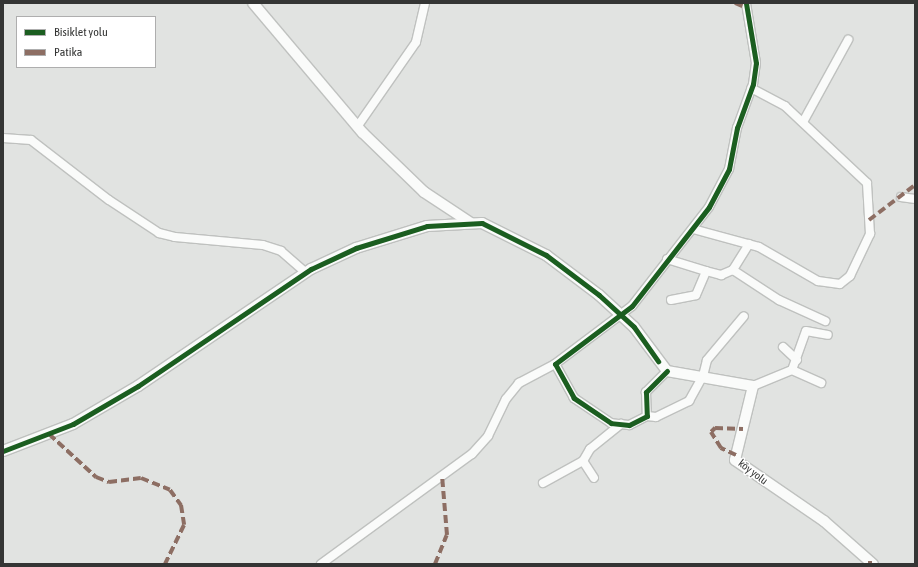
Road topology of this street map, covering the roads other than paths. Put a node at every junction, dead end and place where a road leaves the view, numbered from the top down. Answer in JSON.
{"nodes":[{"id":1,"x":253,"y":3,"type":"edge"},
{"id":2,"x":425,"y":3,"type":"edge"},
{"id":3,"x":746,"y":3,"type":"edge"},
{"id":4,"x":848,"y":40,"type":"dead end"},
{"id":5,"x":751,"y":88,"type":"junction"},
{"id":6,"x":803,"y":122,"type":"junction"},
{"id":7,"x":357,"y":126,"type":"junction"},
{"id":8,"x":3,"y":138,"type":"edge"},
{"id":9,"x":901,"y":197,"type":"dead end"},
{"id":10,"x":915,"y":198,"type":"edge"},
{"id":11,"x":471,"y":223,"type":"junction"},
{"id":12,"x":693,"y":229,"type":"junction"},
{"id":13,"x":749,"y":244,"type":"junction"},
{"id":14,"x":667,"y":259,"type":"junction"},
{"id":15,"x":733,"y":270,"type":"junction"},
{"id":16,"x":706,"y":271,"type":"junction"},
{"id":17,"x":306,"y":273,"type":"junction"},
{"id":18,"x":671,"y":300,"type":"dead end"},
{"id":19,"x":620,"y":314,"type":"junction"},
{"id":20,"x":744,"y":316,"type":"dead end"},
{"id":21,"x":809,"y":316,"type":"junction"},
{"id":22,"x":825,"y":321,"type":"dead end"},
{"id":23,"x":806,"y":331,"type":"junction"},
{"id":24,"x":828,"y":335,"type":"dead end"},
{"id":25,"x":783,"y":347,"type":"dead end"},
{"id":26,"x":797,"y":360,"type":"junction"},
{"id":27,"x":555,"y":364,"type":"junction"},
{"id":28,"x":792,"y":370,"type":"junction"},
{"id":29,"x":667,"y":371,"type":"junction"},
{"id":30,"x":703,"y":376,"type":"junction"},
{"id":31,"x":822,"y":383,"type":"dead end"},
{"id":32,"x":753,"y":386,"type":"junction"},
{"id":33,"x":647,"y":416,"type":"junction"},
{"id":34,"x":621,"y":424,"type":"junction"},
{"id":35,"x":3,"y":452,"type":"edge"},
{"id":36,"x":583,"y":460,"type":"junction"},
{"id":37,"x":594,"y":478,"type":"dead end"},
{"id":38,"x":543,"y":483,"type":"dead end"},
{"id":39,"x":321,"y":564,"type":"edge"},
{"id":40,"x":873,"y":564,"type":"edge"}],
"edges":[{"from":1,"to":7,"type":"street"},
{"from":2,"to":7,"type":"street"},
{"from":3,"to":5,"type":"street"},
{"from":4,"to":6,"type":"street"},
{"from":5,"to":6,"type":"street"},
{"from":5,"to":12,"type":"street"},
{"from":6,"to":13,"type":"street"},
{"from":7,"to":11,"type":"street"},
{"from":8,"to":17,"type":"street"},
{"from":9,"to":10,"type":"street"},
{"from":11,"to":17,"type":"street"},
{"from":11,"to":19,"type":"street"},
{"from":12,"to":13,"type":"street"},
{"from":12,"to":14,"type":"street"},
{"from":13,"to":15,"type":"street"},
{"from":14,"to":16,"type":"street"},
{"from":14,"to":19,"type":"street"},
{"from":15,"to":16,"type":"street"},
{"from":15,"to":21,"type":"street"},
{"from":16,"to":18,"type":"street"},
{"from":17,"to":35,"type":"street"},
{"from":19,"to":27,"type":"street"},
{"from":19,"to":29,"type":"street"},
{"from":20,"to":30,"type":"street"},
{"from":21,"to":22,"type":"street"},
{"from":21,"to":23,"type":"street"},
{"from":23,"to":24,"type":"street"},
{"from":23,"to":26,"type":"street"},
{"from":25,"to":26,"type":"street"},
{"from":26,"to":28,"type":"street"},
{"from":27,"to":34,"type":"street"},
{"from":27,"to":39,"type":"street"},
{"from":28,"to":31,"type":"street"},
{"from":28,"to":32,"type":"street"},
{"from":29,"to":30,"type":"street"},
{"from":29,"to":33,"type":"street"},
{"from":30,"to":32,"type":"street"},
{"from":30,"to":33,"type":"street"},
{"from":32,"to":40,"type":"street","name":"köy yolu"},
{"from":33,"to":34,"type":"street"},
{"from":34,"to":36,"type":"street"},
{"from":36,"to":37,"type":"street"},
{"from":36,"to":38,"type":"street"}]}
